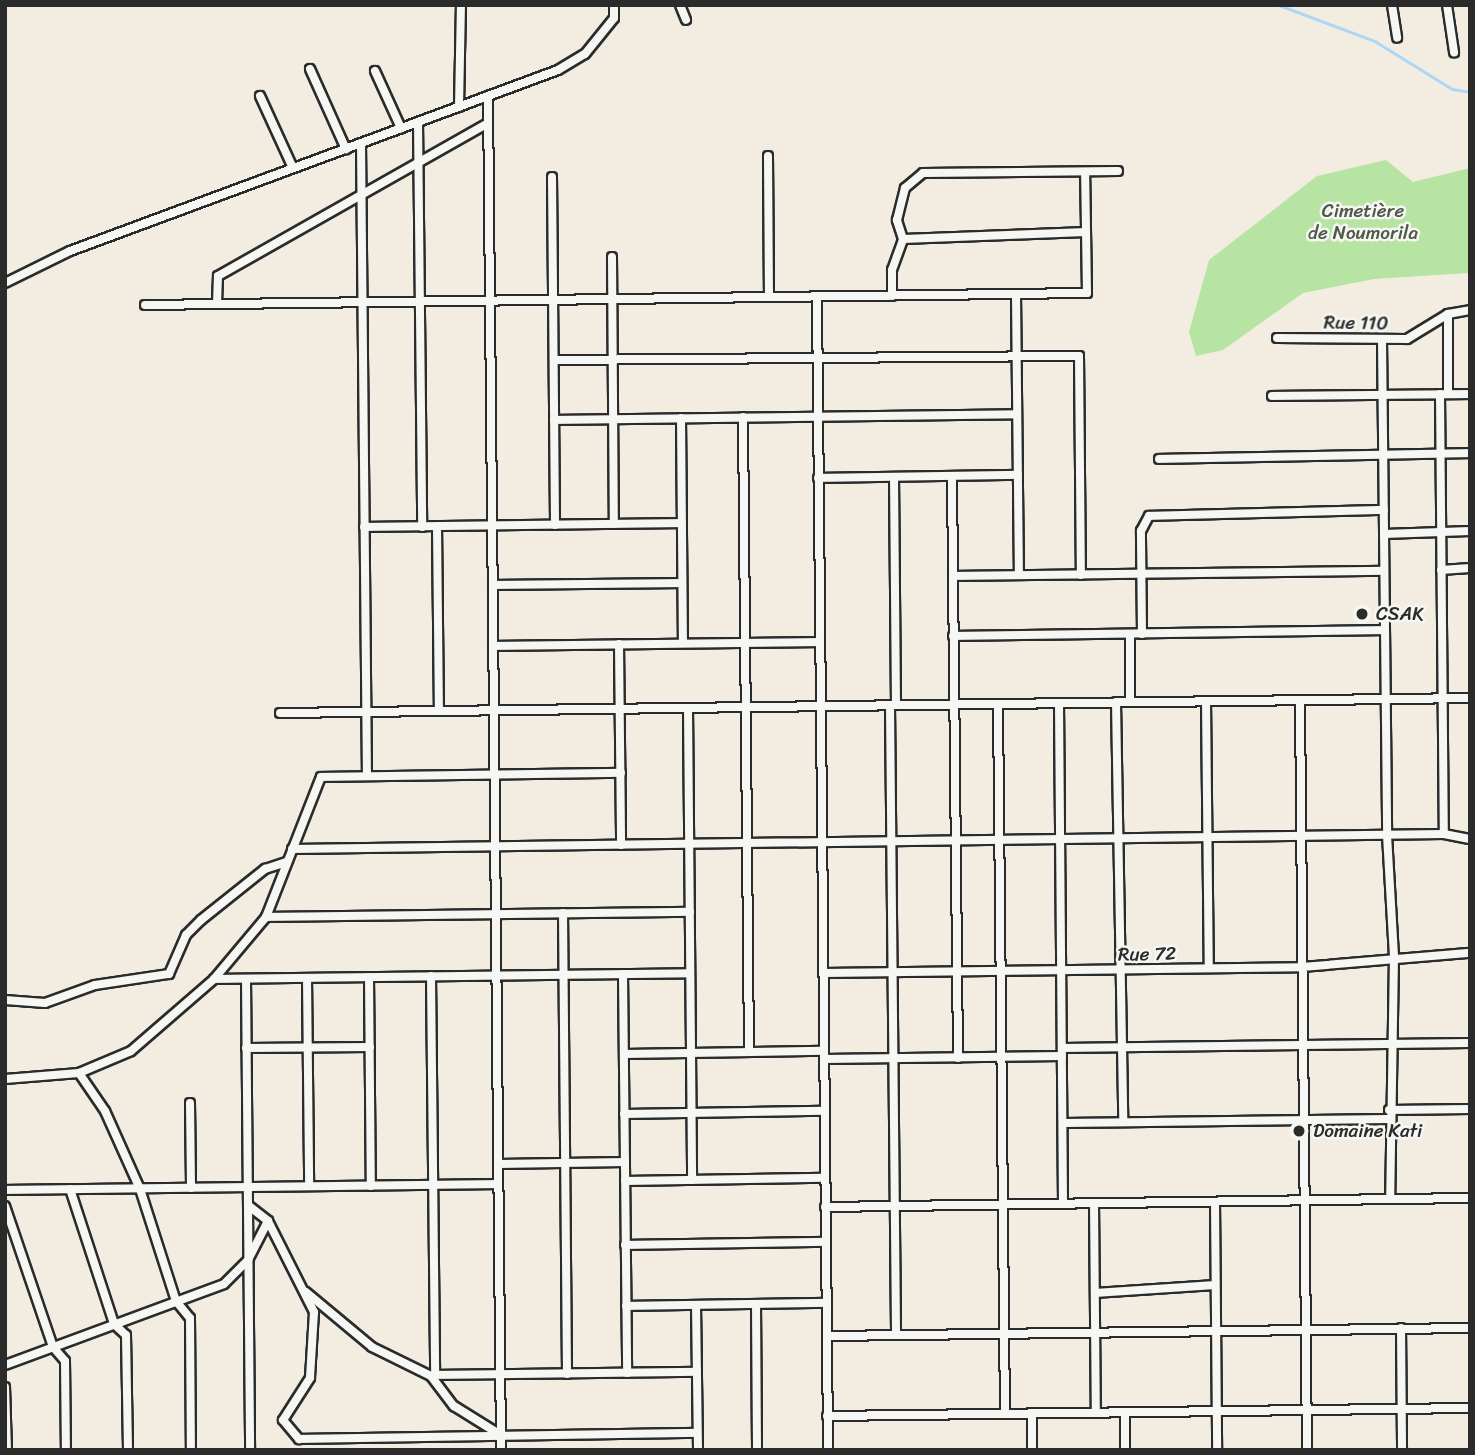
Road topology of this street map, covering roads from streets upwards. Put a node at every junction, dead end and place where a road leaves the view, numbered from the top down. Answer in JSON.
{"nodes":[{"id":1,"x":461,"y":5,"type":"edge"},
{"id":2,"x":614,"y":5,"type":"edge"},
{"id":3,"x":680,"y":5,"type":"edge"},
{"id":4,"x":1392,"y":5,"type":"edge"},
{"id":5,"x":1447,"y":5,"type":"edge"},
{"id":6,"x":686,"y":20,"type":"dead end"},
{"id":7,"x":1397,"y":38,"type":"dead end"},
{"id":8,"x":1454,"y":52,"type":"dead end"},
{"id":9,"x":310,"y":69,"type":"dead end"},
{"id":10,"x":375,"y":71,"type":"dead end"},
{"id":11,"x":260,"y":96,"type":"dead end"},
{"id":12,"x":488,"y":96,"type":"junction"},
{"id":13,"x":459,"y":107,"type":"junction"},
{"id":14,"x":418,"y":122,"type":"junction"},
{"id":15,"x":488,"y":123,"type":"junction"},
{"id":16,"x":401,"y":128,"type":"junction"},
{"id":17,"x":361,"y":143,"type":"junction"},
{"id":18,"x":346,"y":149,"type":"junction"},
{"id":19,"x":768,"y":156,"type":"dead end"},
{"id":20,"x":419,"y":162,"type":"junction"},
{"id":21,"x":293,"y":168,"type":"junction"},
{"id":22,"x":1085,"y":172,"type":"junction"},
{"id":23,"x":1118,"y":172,"type":"dead end"},
{"id":24,"x":552,"y":177,"type":"dead end"},
{"id":25,"x":361,"y":195,"type":"junction"},
{"id":26,"x":1086,"y":232,"type":"junction"},
{"id":27,"x":903,"y":239,"type":"junction"},
{"id":28,"x":612,"y":257,"type":"dead end"},
{"id":29,"x":5,"y":283,"type":"edge"},
{"id":30,"x":1016,"y":294,"type":"junction"},
{"id":31,"x":892,"y":296,"type":"junction"},
{"id":32,"x":769,"y":297,"type":"junction"},
{"id":33,"x":817,"y":297,"type":"junction"},
{"id":34,"x":612,"y":299,"type":"junction"},
{"id":35,"x":553,"y":300,"type":"junction"},
{"id":36,"x":490,"y":301,"type":"junction"},
{"id":37,"x":420,"y":302,"type":"junction"},
{"id":38,"x":362,"y":303,"type":"junction"},
{"id":39,"x":217,"y":304,"type":"junction"},
{"id":40,"x":145,"y":305,"type":"dead end"},
{"id":41,"x":1470,"y":310,"type":"edge"},
{"id":42,"x":1448,"y":314,"type":"junction"},
{"id":43,"x":1277,"y":338,"type":"dead end"},
{"id":44,"x":1382,"y":340,"type":"junction"},
{"id":45,"x":1017,"y":354,"type":"junction"},
{"id":46,"x":817,"y":356,"type":"junction"},
{"id":47,"x":612,"y":359,"type":"junction"},
{"id":48,"x":554,"y":360,"type":"junction"},
{"id":49,"x":1444,"y":394,"type":"junction"},
{"id":50,"x":1470,"y":394,"type":"edge"},
{"id":51,"x":1382,"y":395,"type":"junction"},
{"id":52,"x":1272,"y":396,"type":"dead end"},
{"id":53,"x":1017,"y":414,"type":"junction"},
{"id":54,"x":818,"y":416,"type":"junction"},
{"id":55,"x":743,"y":417,"type":"junction"},
{"id":56,"x":681,"y":418,"type":"junction"},
{"id":57,"x":613,"y":419,"type":"junction"},
{"id":58,"x":554,"y":420,"type":"junction"},
{"id":59,"x":1384,"y":452,"type":"junction"},
{"id":60,"x":1470,"y":453,"type":"edge"},
{"id":61,"x":1440,"y":454,"type":"junction"},
{"id":62,"x":1159,"y":459,"type":"dead end"},
{"id":63,"x":1018,"y":475,"type":"junction"},
{"id":64,"x":952,"y":476,"type":"junction"},
{"id":65,"x":894,"y":477,"type":"junction"},
{"id":66,"x":818,"y":478,"type":"junction"},
{"id":67,"x":1384,"y":510,"type":"junction"},
{"id":68,"x":682,"y":523,"type":"junction"},
{"id":69,"x":614,"y":524,"type":"junction"},
{"id":70,"x":555,"y":525,"type":"junction"},
{"id":71,"x":437,"y":526,"type":"junction"},
{"id":72,"x":492,"y":526,"type":"junction"},
{"id":73,"x":365,"y":527,"type":"junction"},
{"id":74,"x":422,"y":527,"type":"junction"},
{"id":75,"x":1470,"y":531,"type":"edge"},
{"id":76,"x":1441,"y":532,"type":"junction"},
{"id":77,"x":1384,"y":534,"type":"junction"},
{"id":78,"x":1470,"y":568,"type":"edge"},
{"id":79,"x":1441,"y":570,"type":"junction"},
{"id":80,"x":1384,"y":571,"type":"junction"},
{"id":81,"x":1142,"y":574,"type":"junction"},
{"id":82,"x":1019,"y":575,"type":"junction"},
{"id":83,"x":1081,"y":575,"type":"junction"},
{"id":84,"x":953,"y":576,"type":"junction"},
{"id":85,"x":682,"y":583,"type":"junction"},
{"id":86,"x":493,"y":585,"type":"junction"},
{"id":87,"x":1385,"y":631,"type":"junction"},
{"id":88,"x":1130,"y":634,"type":"junction"},
{"id":89,"x":1142,"y":634,"type":"junction"},
{"id":90,"x":953,"y":636,"type":"junction"},
{"id":91,"x":820,"y":642,"type":"junction"},
{"id":92,"x":683,"y":643,"type":"junction"},
{"id":93,"x":745,"y":643,"type":"junction"},
{"id":94,"x":619,"y":644,"type":"junction"},
{"id":95,"x":493,"y":646,"type":"junction"},
{"id":96,"x":1443,"y":698,"type":"junction"},
{"id":97,"x":1470,"y":698,"type":"edge"},
{"id":98,"x":1385,"y":699,"type":"junction"},
{"id":99,"x":1300,"y":700,"type":"junction"},
{"id":100,"x":1206,"y":701,"type":"junction"},
{"id":101,"x":1116,"y":702,"type":"junction"},
{"id":102,"x":1130,"y":702,"type":"junction"},
{"id":103,"x":1059,"y":703,"type":"junction"},
{"id":104,"x":954,"y":704,"type":"junction"},
{"id":105,"x":998,"y":704,"type":"junction"},
{"id":106,"x":893,"y":705,"type":"junction"},
{"id":107,"x":820,"y":706,"type":"junction"},
{"id":108,"x":745,"y":707,"type":"junction"},
{"id":109,"x":688,"y":708,"type":"junction"},
{"id":110,"x":620,"y":709,"type":"junction"},
{"id":111,"x":494,"y":710,"type":"junction"},
{"id":112,"x":439,"y":711,"type":"junction"},
{"id":113,"x":366,"y":712,"type":"junction"},
{"id":114,"x":280,"y":713,"type":"dead end"},
{"id":115,"x":621,"y":773,"type":"junction"},
{"id":116,"x":494,"y":775,"type":"junction"},
{"id":117,"x":367,"y":776,"type":"junction"},
{"id":118,"x":1444,"y":834,"type":"junction"},
{"id":119,"x":1387,"y":835,"type":"junction"},
{"id":120,"x":1301,"y":836,"type":"junction"},
{"id":121,"x":1207,"y":837,"type":"junction"},
{"id":122,"x":1118,"y":838,"type":"junction"},
{"id":123,"x":1060,"y":839,"type":"junction"},
{"id":124,"x":1470,"y":839,"type":"edge"},
{"id":125,"x":999,"y":840,"type":"junction"},
{"id":126,"x":891,"y":841,"type":"junction"},
{"id":127,"x":956,"y":841,"type":"junction"},
{"id":128,"x":822,"y":842,"type":"junction"},
{"id":129,"x":747,"y":843,"type":"junction"},
{"id":130,"x":689,"y":844,"type":"junction"},
{"id":131,"x":621,"y":845,"type":"junction"},
{"id":132,"x":495,"y":846,"type":"junction"},
{"id":133,"x":292,"y":849,"type":"junction"},
{"id":134,"x":287,"y":862,"type":"junction"},
{"id":135,"x":690,"y":912,"type":"junction"},
{"id":136,"x":563,"y":913,"type":"junction"},
{"id":137,"x":496,"y":914,"type":"junction"},
{"id":138,"x":266,"y":917,"type":"junction"},
{"id":139,"x":1470,"y":953,"type":"edge"},
{"id":140,"x":1394,"y":956,"type":"junction"},
{"id":141,"x":1302,"y":967,"type":"junction"},
{"id":142,"x":1209,"y":968,"type":"junction"},
{"id":143,"x":1061,"y":970,"type":"junction"},
{"id":144,"x":1120,"y":970,"type":"junction"},
{"id":145,"x":1001,"y":971,"type":"junction"},
{"id":146,"x":957,"y":972,"type":"junction"},
{"id":147,"x":691,"y":973,"type":"junction"},
{"id":148,"x":823,"y":973,"type":"junction"},
{"id":149,"x":893,"y":973,"type":"junction"},
{"id":150,"x":623,"y":974,"type":"junction"},
{"id":151,"x":563,"y":975,"type":"junction"},
{"id":152,"x":431,"y":976,"type":"junction"},
{"id":153,"x":496,"y":976,"type":"junction"},
{"id":154,"x":369,"y":977,"type":"junction"},
{"id":155,"x":307,"y":978,"type":"junction"},
{"id":156,"x":214,"y":979,"type":"junction"},
{"id":157,"x":246,"y":979,"type":"junction"},
{"id":158,"x":5,"y":1000,"type":"edge"},
{"id":159,"x":1470,"y":1043,"type":"edge"},
{"id":160,"x":1389,"y":1044,"type":"junction"},
{"id":161,"x":1303,"y":1045,"type":"junction"},
{"id":162,"x":370,"y":1047,"type":"junction"},
{"id":163,"x":1122,"y":1047,"type":"junction"},
{"id":164,"x":246,"y":1048,"type":"junction"},
{"id":165,"x":308,"y":1048,"type":"junction"},
{"id":166,"x":749,"y":1052,"type":"junction"},
{"id":167,"x":1062,"y":1052,"type":"junction"},
{"id":168,"x":691,"y":1053,"type":"junction"},
{"id":169,"x":624,"y":1054,"type":"junction"},
{"id":170,"x":824,"y":1055,"type":"junction"},
{"id":171,"x":1001,"y":1057,"type":"junction"},
{"id":172,"x":958,"y":1058,"type":"junction"},
{"id":173,"x":894,"y":1059,"type":"junction"},
{"id":174,"x":79,"y":1073,"type":"junction"},
{"id":175,"x":5,"y":1079,"type":"edge"},
{"id":176,"x":190,"y":1103,"type":"dead end"},
{"id":177,"x":1470,"y":1109,"type":"edge"},
{"id":178,"x":824,"y":1111,"type":"junction"},
{"id":179,"x":692,"y":1113,"type":"junction"},
{"id":180,"x":624,"y":1114,"type":"junction"},
{"id":181,"x":1390,"y":1114,"type":"junction"},
{"id":182,"x":1304,"y":1120,"type":"junction"},
{"id":183,"x":1123,"y":1122,"type":"junction"},
{"id":184,"x":1063,"y":1123,"type":"junction"},
{"id":185,"x":625,"y":1162,"type":"junction"},
{"id":186,"x":565,"y":1163,"type":"junction"},
{"id":187,"x":498,"y":1164,"type":"junction"},
{"id":188,"x":825,"y":1178,"type":"junction"},
{"id":189,"x":692,"y":1180,"type":"junction"},
{"id":190,"x":625,"y":1181,"type":"junction"},
{"id":191,"x":498,"y":1184,"type":"junction"},
{"id":192,"x":433,"y":1185,"type":"junction"},
{"id":193,"x":309,"y":1186,"type":"junction"},
{"id":194,"x":371,"y":1186,"type":"junction"},
{"id":195,"x":247,"y":1187,"type":"junction"},
{"id":196,"x":140,"y":1188,"type":"junction"},
{"id":197,"x":191,"y":1188,"type":"junction"},
{"id":198,"x":70,"y":1189,"type":"junction"},
{"id":199,"x":5,"y":1190,"type":"edge"},
{"id":200,"x":1470,"y":1198,"type":"edge"},
{"id":201,"x":1390,"y":1199,"type":"junction"},
{"id":202,"x":1304,"y":1200,"type":"junction"},
{"id":203,"x":1215,"y":1202,"type":"junction"},
{"id":204,"x":1094,"y":1203,"type":"junction"},
{"id":205,"x":1003,"y":1204,"type":"junction"},
{"id":206,"x":1063,"y":1204,"type":"junction"},
{"id":207,"x":5,"y":1206,"type":"edge"},
{"id":208,"x":249,"y":1206,"type":"junction"},
{"id":209,"x":895,"y":1206,"type":"junction"},
{"id":210,"x":825,"y":1207,"type":"junction"},
{"id":211,"x":268,"y":1221,"type":"junction"},
{"id":212,"x":826,"y":1242,"type":"junction"},
{"id":213,"x":625,"y":1245,"type":"junction"},
{"id":214,"x":248,"y":1261,"type":"junction"},
{"id":215,"x":1216,"y":1285,"type":"junction"},
{"id":216,"x":299,"y":1286,"type":"junction"},
{"id":217,"x":1094,"y":1293,"type":"junction"},
{"id":218,"x":176,"y":1301,"type":"junction"},
{"id":219,"x":826,"y":1303,"type":"junction"},
{"id":220,"x":756,"y":1304,"type":"junction"},
{"id":221,"x":696,"y":1305,"type":"junction"},
{"id":222,"x":626,"y":1306,"type":"junction"},
{"id":223,"x":114,"y":1324,"type":"junction"},
{"id":224,"x":1401,"y":1328,"type":"junction"},
{"id":225,"x":1470,"y":1328,"type":"edge"},
{"id":226,"x":1306,"y":1330,"type":"junction"},
{"id":227,"x":1216,"y":1331,"type":"junction"},
{"id":228,"x":1095,"y":1332,"type":"junction"},
{"id":229,"x":1004,"y":1334,"type":"junction"},
{"id":230,"x":896,"y":1335,"type":"junction"},
{"id":231,"x":827,"y":1336,"type":"junction"},
{"id":232,"x":53,"y":1347,"type":"junction"},
{"id":233,"x":5,"y":1365,"type":"edge"},
{"id":234,"x":697,"y":1372,"type":"junction"},
{"id":235,"x":627,"y":1373,"type":"junction"},
{"id":236,"x":567,"y":1374,"type":"junction"},
{"id":237,"x":500,"y":1375,"type":"junction"},
{"id":238,"x":5,"y":1387,"type":"edge"},
{"id":239,"x":1470,"y":1408,"type":"edge"},
{"id":240,"x":1402,"y":1409,"type":"junction"},
{"id":241,"x":1307,"y":1410,"type":"junction"},
{"id":242,"x":1217,"y":1411,"type":"junction"},
{"id":243,"x":1125,"y":1412,"type":"junction"},
{"id":244,"x":1096,"y":1413,"type":"junction"},
{"id":245,"x":1005,"y":1414,"type":"junction"},
{"id":246,"x":1032,"y":1414,"type":"junction"},
{"id":247,"x":827,"y":1416,"type":"junction"},
{"id":248,"x":698,"y":1433,"type":"junction"},
{"id":249,"x":501,"y":1436,"type":"junction"},
{"id":250,"x":7,"y":1450,"type":"edge"},
{"id":251,"x":66,"y":1450,"type":"edge"},
{"id":252,"x":128,"y":1450,"type":"edge"},
{"id":253,"x":191,"y":1450,"type":"edge"},
{"id":254,"x":250,"y":1450,"type":"edge"},
{"id":255,"x":501,"y":1450,"type":"edge"},
{"id":256,"x":698,"y":1450,"type":"edge"},
{"id":257,"x":757,"y":1450,"type":"edge"},
{"id":258,"x":828,"y":1450,"type":"edge"},
{"id":259,"x":1032,"y":1450,"type":"edge"},
{"id":260,"x":1125,"y":1450,"type":"edge"},
{"id":261,"x":1217,"y":1450,"type":"edge"},
{"id":262,"x":1307,"y":1450,"type":"edge"},
{"id":263,"x":1402,"y":1450,"type":"edge"}],
"edges":[{"from":1,"to":13,"type":"street"},
{"from":2,"to":12,"type":"street"},
{"from":3,"to":6,"type":"street"},
{"from":4,"to":7,"type":"street"},
{"from":5,"to":8,"type":"street"},
{"from":9,"to":18,"type":"street"},
{"from":10,"to":16,"type":"street"},
{"from":11,"to":21,"type":"street"},
{"from":12,"to":13,"type":"street"},
{"from":12,"to":15,"type":"street"},
{"from":13,"to":14,"type":"street"},
{"from":14,"to":16,"type":"street"},
{"from":14,"to":20,"type":"street"},
{"from":15,"to":20,"type":"street"},
{"from":15,"to":36,"type":"street"},
{"from":16,"to":17,"type":"street"},
{"from":17,"to":18,"type":"street"},
{"from":17,"to":25,"type":"street"},
{"from":18,"to":21,"type":"street"},
{"from":19,"to":32,"type":"street"},
{"from":20,"to":25,"type":"street"},
{"from":20,"to":37,"type":"street"},
{"from":21,"to":29,"type":"street"},
{"from":22,"to":23,"type":"street"},
{"from":22,"to":26,"type":"street"},
{"from":22,"to":27,"type":"street"},
{"from":24,"to":35,"type":"street"},
{"from":25,"to":38,"type":"street"},
{"from":25,"to":39,"type":"street"},
{"from":26,"to":27,"type":"street"},
{"from":26,"to":30,"type":"street"},
{"from":27,"to":31,"type":"street"},
{"from":28,"to":34,"type":"street"},
{"from":30,"to":31,"type":"street"},
{"from":30,"to":45,"type":"street"},
{"from":31,"to":33,"type":"street"},
{"from":32,"to":33,"type":"street"},
{"from":32,"to":34,"type":"street"},
{"from":33,"to":46,"type":"street"},
{"from":34,"to":35,"type":"street"},
{"from":34,"to":47,"type":"street"},
{"from":35,"to":36,"type":"street"},
{"from":35,"to":48,"type":"street"},
{"from":36,"to":37,"type":"street"},
{"from":36,"to":72,"type":"street"},
{"from":37,"to":38,"type":"street"},
{"from":37,"to":74,"type":"street"},
{"from":38,"to":39,"type":"street"},
{"from":38,"to":73,"type":"street"},
{"from":39,"to":40,"type":"street"},
{"from":41,"to":42,"type":"street","name":"Rue 110"},
{"from":42,"to":44,"type":"street","name":"Rue 110"},
{"from":42,"to":49,"type":"street"},
{"from":43,"to":44,"type":"street","name":"Rue 110"},
{"from":44,"to":51,"type":"street"},
{"from":45,"to":46,"type":"street"},
{"from":45,"to":53,"type":"street"},
{"from":45,"to":83,"type":"street"},
{"from":46,"to":47,"type":"street"},
{"from":46,"to":54,"type":"street"},
{"from":47,"to":48,"type":"street"},
{"from":47,"to":57,"type":"street"},
{"from":48,"to":58,"type":"street"},
{"from":49,"to":50,"type":"street"},
{"from":49,"to":51,"type":"street"},
{"from":49,"to":61,"type":"street"},
{"from":51,"to":52,"type":"street"},
{"from":51,"to":59,"type":"street"},
{"from":53,"to":54,"type":"street"},
{"from":53,"to":63,"type":"street"},
{"from":54,"to":55,"type":"street"},
{"from":54,"to":66,"type":"street"},
{"from":55,"to":56,"type":"street"},
{"from":55,"to":93,"type":"street"},
{"from":56,"to":57,"type":"street"},
{"from":56,"to":68,"type":"street"},
{"from":57,"to":58,"type":"street"},
{"from":57,"to":69,"type":"street"},
{"from":58,"to":70,"type":"street"},
{"from":59,"to":61,"type":"street"},
{"from":59,"to":62,"type":"street"},
{"from":59,"to":67,"type":"street"},
{"from":60,"to":61,"type":"street"},
{"from":61,"to":76,"type":"street"},
{"from":63,"to":64,"type":"street"},
{"from":63,"to":82,"type":"street"},
{"from":64,"to":65,"type":"street"},
{"from":64,"to":84,"type":"street"},
{"from":65,"to":66,"type":"street"},
{"from":65,"to":106,"type":"street"},
{"from":66,"to":91,"type":"street"},
{"from":67,"to":77,"type":"street"},
{"from":67,"to":81,"type":"street"},
{"from":68,"to":69,"type":"street"},
{"from":68,"to":85,"type":"street"},
{"from":69,"to":70,"type":"street"},
{"from":70,"to":72,"type":"street"},
{"from":71,"to":72,"type":"street"},
{"from":71,"to":74,"type":"street"},
{"from":71,"to":112,"type":"street"},
{"from":72,"to":86,"type":"street"},
{"from":73,"to":74,"type":"street"},
{"from":73,"to":113,"type":"street"},
{"from":75,"to":76,"type":"street"},
{"from":76,"to":77,"type":"street"},
{"from":76,"to":79,"type":"street"},
{"from":77,"to":80,"type":"street"},
{"from":78,"to":79,"type":"street"},
{"from":79,"to":96,"type":"street"},
{"from":80,"to":81,"type":"street"},
{"from":80,"to":87,"type":"street"},
{"from":81,"to":83,"type":"street"},
{"from":81,"to":89,"type":"street"},
{"from":82,"to":83,"type":"street"},
{"from":82,"to":84,"type":"street"},
{"from":84,"to":90,"type":"street"},
{"from":85,"to":86,"type":"street"},
{"from":85,"to":92,"type":"street"},
{"from":86,"to":95,"type":"street"},
{"from":87,"to":89,"type":"street"},
{"from":87,"to":98,"type":"street"},
{"from":88,"to":89,"type":"street"},
{"from":88,"to":90,"type":"street"},
{"from":88,"to":102,"type":"street"},
{"from":90,"to":104,"type":"street"},
{"from":91,"to":93,"type":"street"},
{"from":91,"to":107,"type":"street"},
{"from":92,"to":93,"type":"street"},
{"from":92,"to":94,"type":"street"},
{"from":93,"to":108,"type":"street"},
{"from":94,"to":95,"type":"street"},
{"from":94,"to":110,"type":"street"},
{"from":95,"to":111,"type":"street"},
{"from":96,"to":97,"type":"street"},
{"from":96,"to":98,"type":"street"},
{"from":96,"to":118,"type":"street"},
{"from":98,"to":99,"type":"street"},
{"from":98,"to":119,"type":"street"},
{"from":99,"to":100,"type":"street"},
{"from":99,"to":120,"type":"street"},
{"from":100,"to":102,"type":"street"},
{"from":100,"to":121,"type":"street"},
{"from":101,"to":102,"type":"street"},
{"from":101,"to":103,"type":"street"},
{"from":101,"to":122,"type":"street"},
{"from":103,"to":105,"type":"street"},
{"from":103,"to":123,"type":"street"},
{"from":104,"to":105,"type":"street"},
{"from":104,"to":106,"type":"street"},
{"from":104,"to":127,"type":"street"},
{"from":105,"to":125,"type":"street"},
{"from":106,"to":107,"type":"street"},
{"from":106,"to":126,"type":"street"},
{"from":107,"to":108,"type":"street"},
{"from":107,"to":128,"type":"street"},
{"from":108,"to":109,"type":"street"},
{"from":108,"to":129,"type":"street"},
{"from":109,"to":110,"type":"street"},
{"from":109,"to":130,"type":"street"},
{"from":110,"to":111,"type":"street"},
{"from":110,"to":115,"type":"street"},
{"from":111,"to":112,"type":"street"},
{"from":111,"to":116,"type":"street"},
{"from":112,"to":113,"type":"street"},
{"from":113,"to":114,"type":"street"},
{"from":113,"to":117,"type":"street"},
{"from":115,"to":116,"type":"street"},
{"from":115,"to":131,"type":"street"},
{"from":116,"to":117,"type":"street"},
{"from":116,"to":132,"type":"street"},
{"from":117,"to":133,"type":"street"},
{"from":118,"to":119,"type":"street"},
{"from":118,"to":124,"type":"street"},
{"from":119,"to":120,"type":"street"},
{"from":119,"to":140,"type":"street"},
{"from":120,"to":121,"type":"street"},
{"from":120,"to":141,"type":"street"},
{"from":121,"to":122,"type":"street"},
{"from":121,"to":142,"type":"street"},
{"from":122,"to":123,"type":"street"},
{"from":122,"to":144,"type":"street"},
{"from":123,"to":125,"type":"street"},
{"from":123,"to":143,"type":"street"},
{"from":125,"to":127,"type":"street"},
{"from":125,"to":145,"type":"street"},
{"from":126,"to":127,"type":"street"},
{"from":126,"to":128,"type":"street"},
{"from":126,"to":149,"type":"street"},
{"from":127,"to":146,"type":"street"},
{"from":128,"to":129,"type":"street"},
{"from":128,"to":148,"type":"street"},
{"from":129,"to":130,"type":"street"},
{"from":129,"to":166,"type":"street"},
{"from":130,"to":131,"type":"street"},
{"from":130,"to":135,"type":"street"},
{"from":131,"to":132,"type":"street"},
{"from":132,"to":133,"type":"street"},
{"from":132,"to":137,"type":"street"},
{"from":133,"to":134,"type":"street"},
{"from":134,"to":138,"type":"street"},
{"from":134,"to":158,"type":"street"},
{"from":135,"to":136,"type":"street"},
{"from":135,"to":147,"type":"street"},
{"from":136,"to":137,"type":"street"},
{"from":136,"to":151,"type":"street"},
{"from":137,"to":138,"type":"street"},
{"from":137,"to":153,"type":"street"},
{"from":138,"to":156,"type":"street"},
{"from":139,"to":140,"type":"street","name":"Rue 72"},
{"from":140,"to":141,"type":"street","name":"Rue 72"},
{"from":140,"to":160,"type":"street"},
{"from":141,"to":142,"type":"street","name":"Rue 72"},
{"from":141,"to":161,"type":"street"},
{"from":142,"to":144,"type":"street","name":"Rue 72"},
{"from":143,"to":144,"type":"street","name":"Rue 72"},
{"from":143,"to":145,"type":"street","name":"Rue 72"},
{"from":143,"to":167,"type":"street"},
{"from":144,"to":163,"type":"street"},
{"from":145,"to":146,"type":"street","name":"Rue 72"},
{"from":145,"to":171,"type":"street"},
{"from":146,"to":149,"type":"street","name":"Rue 72"},
{"from":146,"to":172,"type":"street"},
{"from":147,"to":150,"type":"street"},
{"from":147,"to":168,"type":"street"},
{"from":148,"to":149,"type":"street","name":"Rue 72"},
{"from":148,"to":170,"type":"street"},
{"from":149,"to":173,"type":"street"},
{"from":150,"to":151,"type":"street"},
{"from":150,"to":169,"type":"street"},
{"from":151,"to":153,"type":"street"},
{"from":151,"to":186,"type":"street"},
{"from":152,"to":153,"type":"street"},
{"from":152,"to":154,"type":"street"},
{"from":152,"to":192,"type":"street"},
{"from":153,"to":187,"type":"street"},
{"from":154,"to":155,"type":"street"},
{"from":154,"to":162,"type":"street"},
{"from":155,"to":157,"type":"street"},
{"from":155,"to":165,"type":"street"},
{"from":156,"to":157,"type":"street"},
{"from":156,"to":174,"type":"street"},
{"from":157,"to":164,"type":"street"},
{"from":159,"to":160,"type":"street"},
{"from":160,"to":161,"type":"street"},
{"from":160,"to":181,"type":"street"},
{"from":161,"to":163,"type":"street"},
{"from":161,"to":182,"type":"street"},
{"from":162,"to":165,"type":"street"},
{"from":162,"to":194,"type":"street"},
{"from":163,"to":167,"type":"street"},
{"from":163,"to":183,"type":"street"},
{"from":164,"to":165,"type":"street"},
{"from":164,"to":195,"type":"street"},
{"from":165,"to":193,"type":"street"},
{"from":166,"to":168,"type":"street"},
{"from":166,"to":170,"type":"street"},
{"from":167,"to":171,"type":"street"},
{"from":167,"to":184,"type":"street"},
{"from":168,"to":169,"type":"street"},
{"from":168,"to":179,"type":"street"},
{"from":169,"to":180,"type":"street"},
{"from":170,"to":173,"type":"street"},
{"from":170,"to":178,"type":"street"},
{"from":171,"to":172,"type":"street"},
{"from":171,"to":205,"type":"street"},
{"from":172,"to":173,"type":"street"},
{"from":173,"to":209,"type":"street"},
{"from":174,"to":175,"type":"street"},
{"from":174,"to":196,"type":"street"},
{"from":176,"to":197,"type":"street"},
{"from":177,"to":181,"type":"street"},
{"from":178,"to":179,"type":"street"},
{"from":178,"to":188,"type":"street"},
{"from":179,"to":180,"type":"street"},
{"from":179,"to":189,"type":"street"},
{"from":180,"to":185,"type":"street"},
{"from":181,"to":182,"type":"street"},
{"from":181,"to":201,"type":"street"},
{"from":182,"to":183,"type":"street"},
{"from":182,"to":202,"type":"street"},
{"from":183,"to":184,"type":"street"},
{"from":184,"to":206,"type":"street"},
{"from":185,"to":186,"type":"street"},
{"from":185,"to":190,"type":"street"},
{"from":186,"to":187,"type":"street"},
{"from":186,"to":236,"type":"street"},
{"from":187,"to":191,"type":"street"},
{"from":188,"to":189,"type":"street"},
{"from":188,"to":210,"type":"street"},
{"from":189,"to":190,"type":"street"},
{"from":190,"to":213,"type":"street"},
{"from":191,"to":192,"type":"street"},
{"from":191,"to":237,"type":"street"},
{"from":192,"to":194,"type":"street"},
{"from":192,"to":237,"type":"street"},
{"from":193,"to":194,"type":"street"},
{"from":193,"to":195,"type":"street"},
{"from":195,"to":197,"type":"street"},
{"from":195,"to":208,"type":"street"},
{"from":196,"to":197,"type":"street"},
{"from":196,"to":198,"type":"street"},
{"from":196,"to":218,"type":"street"},
{"from":198,"to":199,"type":"street"},
{"from":198,"to":223,"type":"street"},
{"from":200,"to":201,"type":"street"},
{"from":201,"to":202,"type":"street"},
{"from":202,"to":203,"type":"street"},
{"from":202,"to":226,"type":"street"},
{"from":203,"to":204,"type":"street"},
{"from":203,"to":215,"type":"street"},
{"from":204,"to":206,"type":"street"},
{"from":204,"to":217,"type":"street"},
{"from":205,"to":206,"type":"street"},
{"from":205,"to":209,"type":"street"},
{"from":205,"to":229,"type":"street"},
{"from":207,"to":232,"type":"street"},
{"from":208,"to":211,"type":"street"},
{"from":208,"to":214,"type":"street"},
{"from":209,"to":210,"type":"street"},
{"from":209,"to":230,"type":"street"},
{"from":210,"to":212,"type":"street"},
{"from":211,"to":214,"type":"street"},
{"from":211,"to":216,"type":"street"},
{"from":212,"to":213,"type":"street"},
{"from":212,"to":219,"type":"street"},
{"from":213,"to":222,"type":"street"},
{"from":214,"to":218,"type":"street"},
{"from":214,"to":254,"type":"street"},
{"from":215,"to":217,"type":"street"},
{"from":215,"to":227,"type":"street"},
{"from":216,"to":249,"type":"street"},
{"from":216,"to":249,"type":"street"},
{"from":217,"to":228,"type":"street"},
{"from":218,"to":223,"type":"street"},
{"from":218,"to":253,"type":"street"},
{"from":219,"to":220,"type":"street"},
{"from":219,"to":231,"type":"street"},
{"from":220,"to":221,"type":"street"},
{"from":220,"to":257,"type":"street"},
{"from":221,"to":222,"type":"street"},
{"from":221,"to":234,"type":"street"},
{"from":222,"to":235,"type":"street"},
{"from":223,"to":232,"type":"street"},
{"from":223,"to":252,"type":"street"},
{"from":224,"to":225,"type":"street"},
{"from":224,"to":226,"type":"street"},
{"from":224,"to":240,"type":"street"},
{"from":226,"to":227,"type":"street"},
{"from":226,"to":241,"type":"street"},
{"from":227,"to":228,"type":"street"},
{"from":227,"to":242,"type":"street"},
{"from":228,"to":229,"type":"street"},
{"from":228,"to":244,"type":"street"},
{"from":229,"to":230,"type":"street"},
{"from":229,"to":245,"type":"street"},
{"from":230,"to":231,"type":"street"},
{"from":231,"to":247,"type":"street"},
{"from":232,"to":233,"type":"street"},
{"from":232,"to":251,"type":"street"},
{"from":234,"to":235,"type":"street"},
{"from":234,"to":248,"type":"street"},
{"from":235,"to":236,"type":"street"},
{"from":236,"to":237,"type":"street"},
{"from":237,"to":249,"type":"street"},
{"from":238,"to":250,"type":"street"},
{"from":239,"to":240,"type":"street"},
{"from":240,"to":241,"type":"street"},
{"from":240,"to":263,"type":"street"},
{"from":241,"to":242,"type":"street"},
{"from":241,"to":262,"type":"street"},
{"from":242,"to":243,"type":"street"},
{"from":242,"to":261,"type":"street"},
{"from":243,"to":244,"type":"street"},
{"from":243,"to":260,"type":"street"},
{"from":244,"to":246,"type":"street"},
{"from":245,"to":246,"type":"street"},
{"from":245,"to":247,"type":"street"},
{"from":246,"to":259,"type":"street"},
{"from":247,"to":258,"type":"street"},
{"from":248,"to":249,"type":"street"},
{"from":248,"to":256,"type":"street"},
{"from":249,"to":255,"type":"street"}]}
